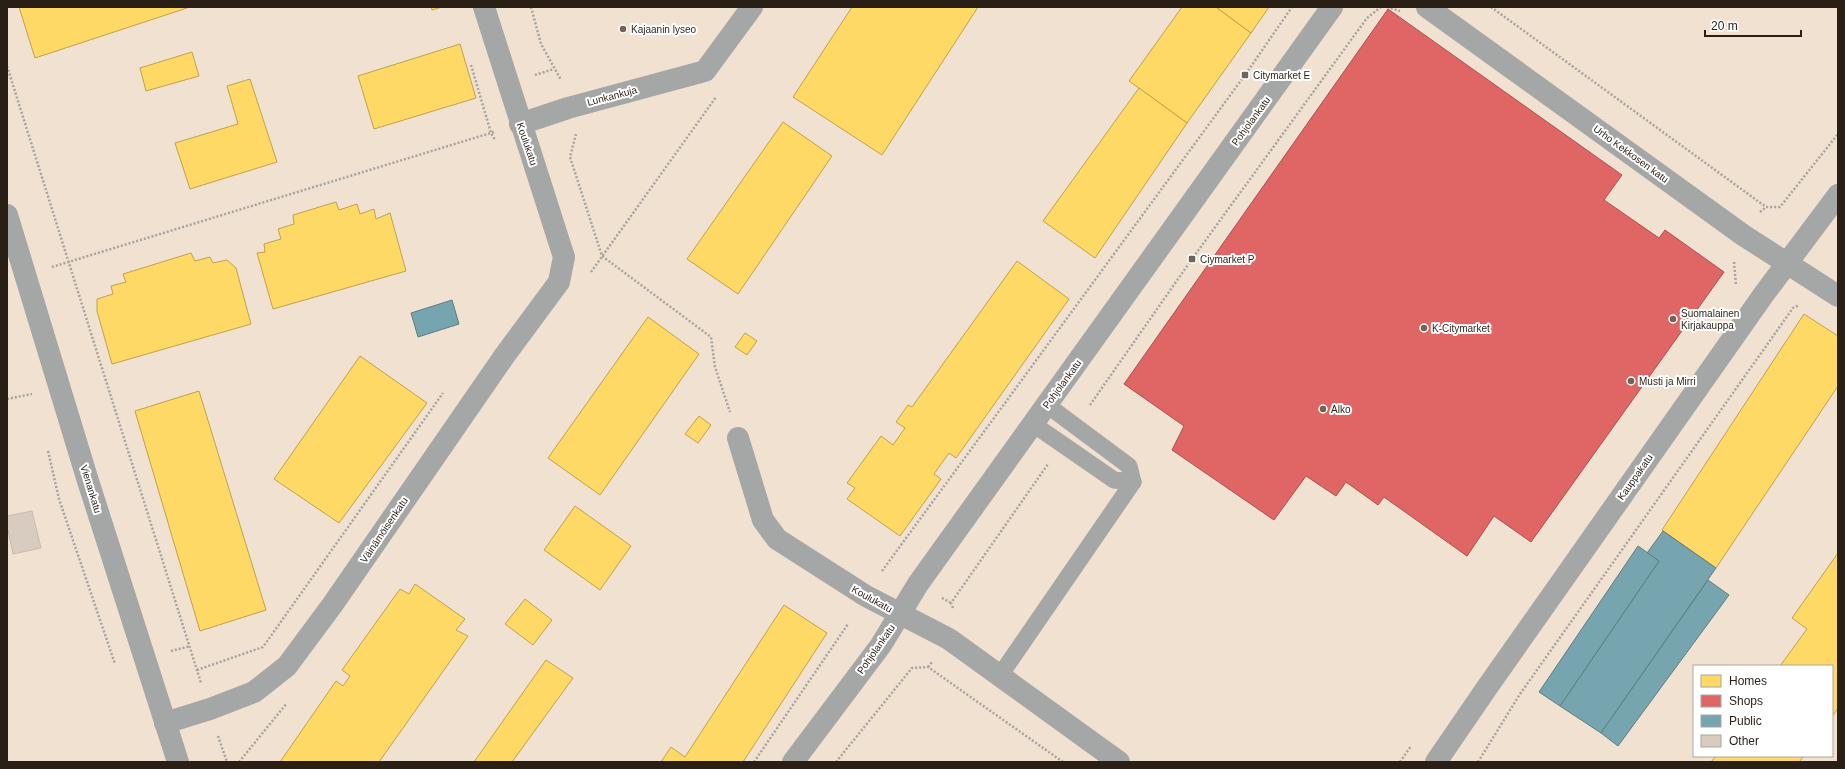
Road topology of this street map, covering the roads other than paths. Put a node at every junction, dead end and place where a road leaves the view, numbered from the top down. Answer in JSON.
{"nodes":[{"id":1,"x":484,"y":7,"type":"edge"},
{"id":2,"x":752,"y":7,"type":"edge"},
{"id":3,"x":1332,"y":7,"type":"edge"},
{"id":4,"x":1427,"y":7,"type":"edge"},
{"id":5,"x":520,"y":124,"type":"junction"},
{"id":6,"x":1838,"y":195,"type":"edge"},
{"id":7,"x":7,"y":215,"type":"edge"},
{"id":8,"x":1788,"y":262,"type":"junction"},
{"id":9,"x":559,"y":282,"type":"joint"},
{"id":10,"x":1835,"y":293,"type":"edge"},
{"id":11,"x":1047,"y":405,"type":"junction"},
{"id":12,"x":1033,"y":424,"type":"junction"},
{"id":13,"x":738,"y":438,"type":"road end"},
{"id":14,"x":1133,"y":482,"type":"junction"},
{"id":15,"x":899,"y":614,"type":"junction"},
{"id":16,"x":999,"y":677,"type":"junction"},
{"id":17,"x":166,"y":722,"type":"junction"},
{"id":18,"x":178,"y":762,"type":"edge"},
{"id":19,"x":793,"y":762,"type":"edge"},
{"id":20,"x":1119,"y":762,"type":"edge"},
{"id":21,"x":1436,"y":762,"type":"edge"}],
"edges":[{"from":1,"to":5,"type":"street","name":"Koulukatu"},
{"from":2,"to":5,"type":"street","name":"Lunkankuja"},
{"from":3,"to":11,"type":"street","name":"Pohjolankatu"},
{"from":4,"to":8,"type":"street","name":"Urho Kekkosen katu"},
{"from":5,"to":9,"type":"street","name":"Koulukatu"},
{"from":6,"to":8,"type":"street","name":"Kauppakatu"},
{"from":7,"to":17,"type":"street","name":"Vienankatu"},
{"from":8,"to":10,"type":"street","name":"Urho Kekkosen katu"},
{"from":8,"to":21,"type":"street","name":"Kauppakatu"},
{"from":9,"to":17,"type":"street","name":"Väinämöisenkatu"},
{"from":11,"to":12,"type":"street","name":"Pohjolankatu"},
{"from":11,"to":14,"type":"lane"},
{"from":12,"to":14,"type":"lane"},
{"from":12,"to":15,"type":"street","name":"Pohjolankatu"},
{"from":13,"to":15,"type":"street","name":"Koulukatu"},
{"from":14,"to":16,"type":"lane"},
{"from":15,"to":16,"type":"street","name":"Koulukatu"},
{"from":15,"to":19,"type":"street","name":"Pohjolankatu"},
{"from":16,"to":20,"type":"street","name":"Koulukatu"},
{"from":17,"to":18,"type":"street","name":"Vienankatu"}]}
